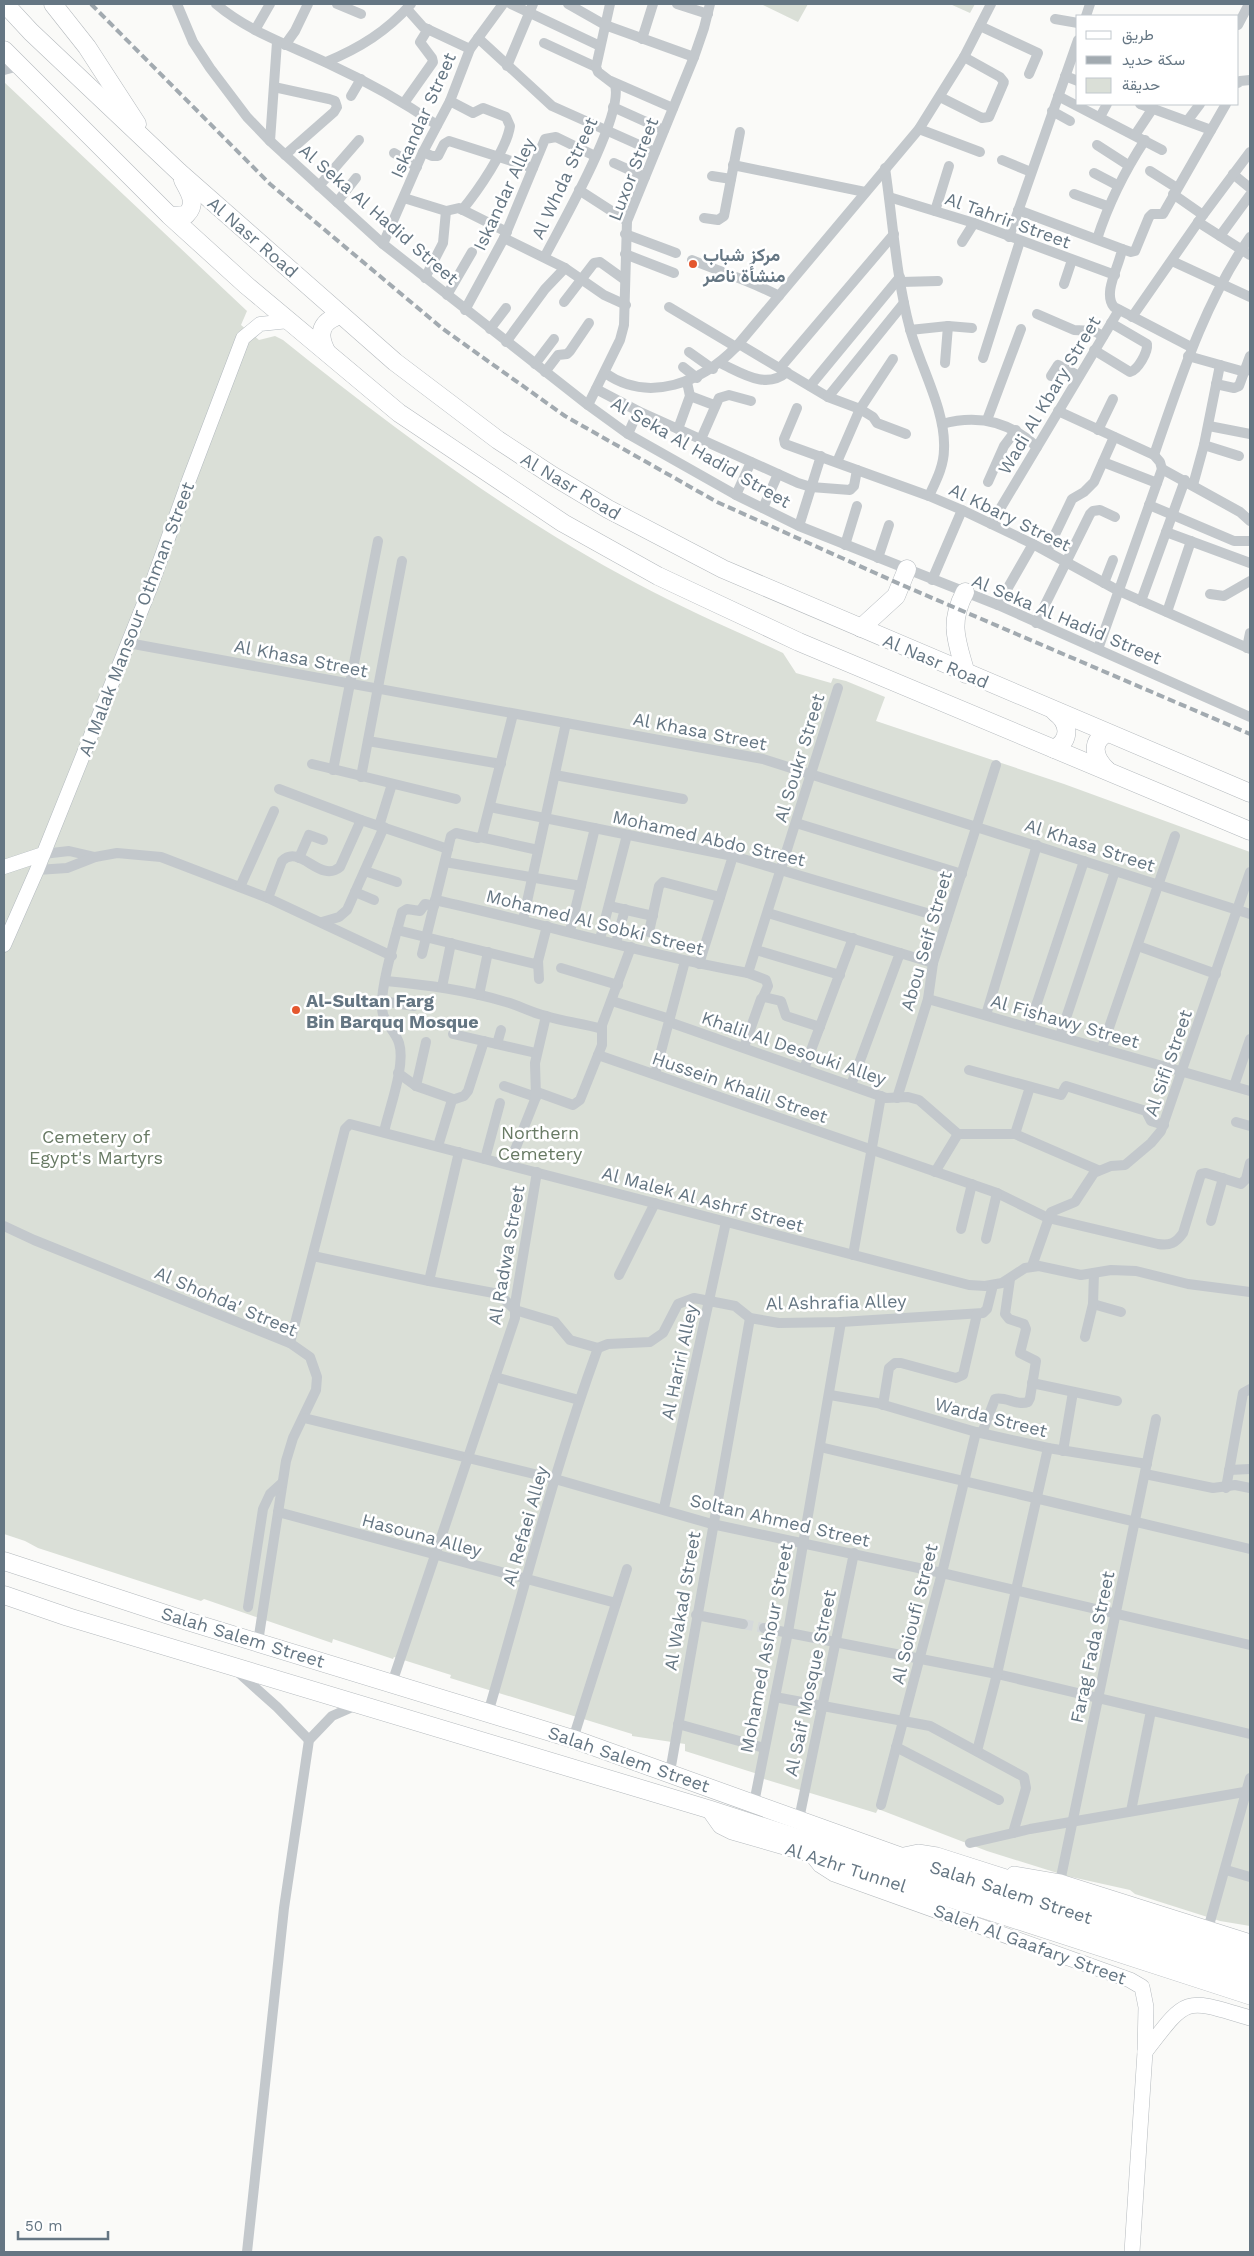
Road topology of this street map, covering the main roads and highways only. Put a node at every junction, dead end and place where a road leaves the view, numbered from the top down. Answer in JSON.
{"nodes":[{"id":1,"x":4,"y":4,"type":"edge"},
{"id":2,"x":53,"y":4,"type":"edge"},
{"id":3,"x":4,"y":50,"type":"edge"},
{"id":4,"x":11,"y":68,"type":"edge"},
{"id":5,"x":149,"y":144,"type":"junction"},
{"id":6,"x":179,"y":172,"type":"junction"},
{"id":7,"x":170,"y":216,"type":"junction"},
{"id":8,"x":341,"y":315,"type":"junction"},
{"id":9,"x":289,"y":321,"type":"junction"},
{"id":10,"x":326,"y":351,"type":"junction"},
{"id":11,"x":907,"y":570,"type":"road end"},
{"id":12,"x":965,"y":592,"type":"road end"},
{"id":13,"x":861,"y":628,"type":"junction"},
{"id":14,"x":966,"y":674,"type":"junction"},
{"id":15,"x":1054,"y":711,"type":"junction"},
{"id":16,"x":1108,"y":733,"type":"junction"},
{"id":17,"x":1054,"y":749,"type":"junction"},
{"id":18,"x":1108,"y":771,"type":"junction"},
{"id":19,"x":1250,"y":793,"type":"edge"},
{"id":20,"x":1250,"y":830,"type":"edge"},
{"id":21,"x":43,"y":854,"type":"junction"},
{"id":22,"x":4,"y":867,"type":"edge"},
{"id":23,"x":4,"y":945,"type":"edge"},
{"id":24,"x":4,"y":1561,"type":"edge"},
{"id":25,"x":4,"y":1595,"type":"edge"},
{"id":26,"x":708,"y":1809,"type":"junction"},
{"id":27,"x":812,"y":1855,"type":"junction"},
{"id":28,"x":899,"y":1856,"type":"junction"},
{"id":29,"x":1003,"y":1877,"type":"junction"},
{"id":30,"x":1250,"y":1942,"type":"edge"},
{"id":31,"x":1250,"y":1954,"type":"edge"},
{"id":32,"x":1250,"y":1968,"type":"edge"},
{"id":33,"x":1250,"y":1985,"type":"edge"},
{"id":34,"x":1250,"y":1997,"type":"edge"},
{"id":35,"x":1250,"y":2018,"type":"edge"},
{"id":36,"x":1145,"y":2052,"type":"junction"},
{"id":37,"x":1132,"y":2252,"type":"edge"}],
"edges":[{"from":1,"to":5,"type":"highway","name":"Al Nasr Road"},
{"from":2,"to":5,"type":"highway"},
{"from":3,"to":4,"type":"highway","name":"Al Nasr Road"},
{"from":4,"to":7,"type":"highway","name":"Al Nasr Road"},
{"from":5,"to":6,"type":"highway","name":"Al Nasr Road"},
{"from":6,"to":7,"type":"highway"},
{"from":6,"to":8,"type":"highway","name":"Al Nasr Road"},
{"from":7,"to":9,"type":"highway","name":"Al Nasr Road"},
{"from":8,"to":10,"type":"highway"},
{"from":8,"to":13,"type":"highway","name":"Al Nasr Road"},
{"from":9,"to":10,"type":"highway","name":"Al Nasr Road"},
{"from":9,"to":21,"type":"main road","name":"Al Malak Mansour Othman Street"},
{"from":10,"to":17,"type":"highway","name":"Al Nasr Road"},
{"from":11,"to":13,"type":"highway"},
{"from":12,"to":14,"type":"highway"},
{"from":13,"to":14,"type":"highway","name":"Al Nasr Road"},
{"from":14,"to":15,"type":"highway","name":"Al Nasr Road"},
{"from":15,"to":16,"type":"highway","name":"Al Nasr Road"},
{"from":15,"to":17,"type":"highway"},
{"from":16,"to":18,"type":"highway"},
{"from":16,"to":19,"type":"highway","name":"Al Nasr Road"},
{"from":17,"to":18,"type":"highway","name":"Al Nasr Road"},
{"from":18,"to":20,"type":"highway","name":"Al Nasr Road"},
{"from":21,"to":22,"type":"main road"},
{"from":21,"to":23,"type":"main road","name":"Al Malak Mansour Othman Street"},
{"from":24,"to":28,"type":"highway","name":"Salah Salem Street"},
{"from":25,"to":26,"type":"highway","name":"Salah Salem Street"},
{"from":26,"to":27,"type":"main road","name":"Al Azhr Tunnel"},
{"from":26,"to":33,"type":"highway","name":"Salah Salem Street"},
{"from":27,"to":34,"type":"main road","name":"Al Azhr Tunnel"},
{"from":27,"to":36,"type":"main road","name":"Saleh Al Gaafary Street"},
{"from":28,"to":29,"type":"main road","name":"Al Azhr Tunnel"},
{"from":28,"to":32,"type":"highway","name":"Salah Salem Street"},
{"from":29,"to":30,"type":"main road"},
{"from":29,"to":31,"type":"main road","name":"Al Azhr Tunnel"},
{"from":35,"to":36,"type":"main road"},
{"from":36,"to":37,"type":"main road","name":"Saleh Al Gaafary Street"}]}
